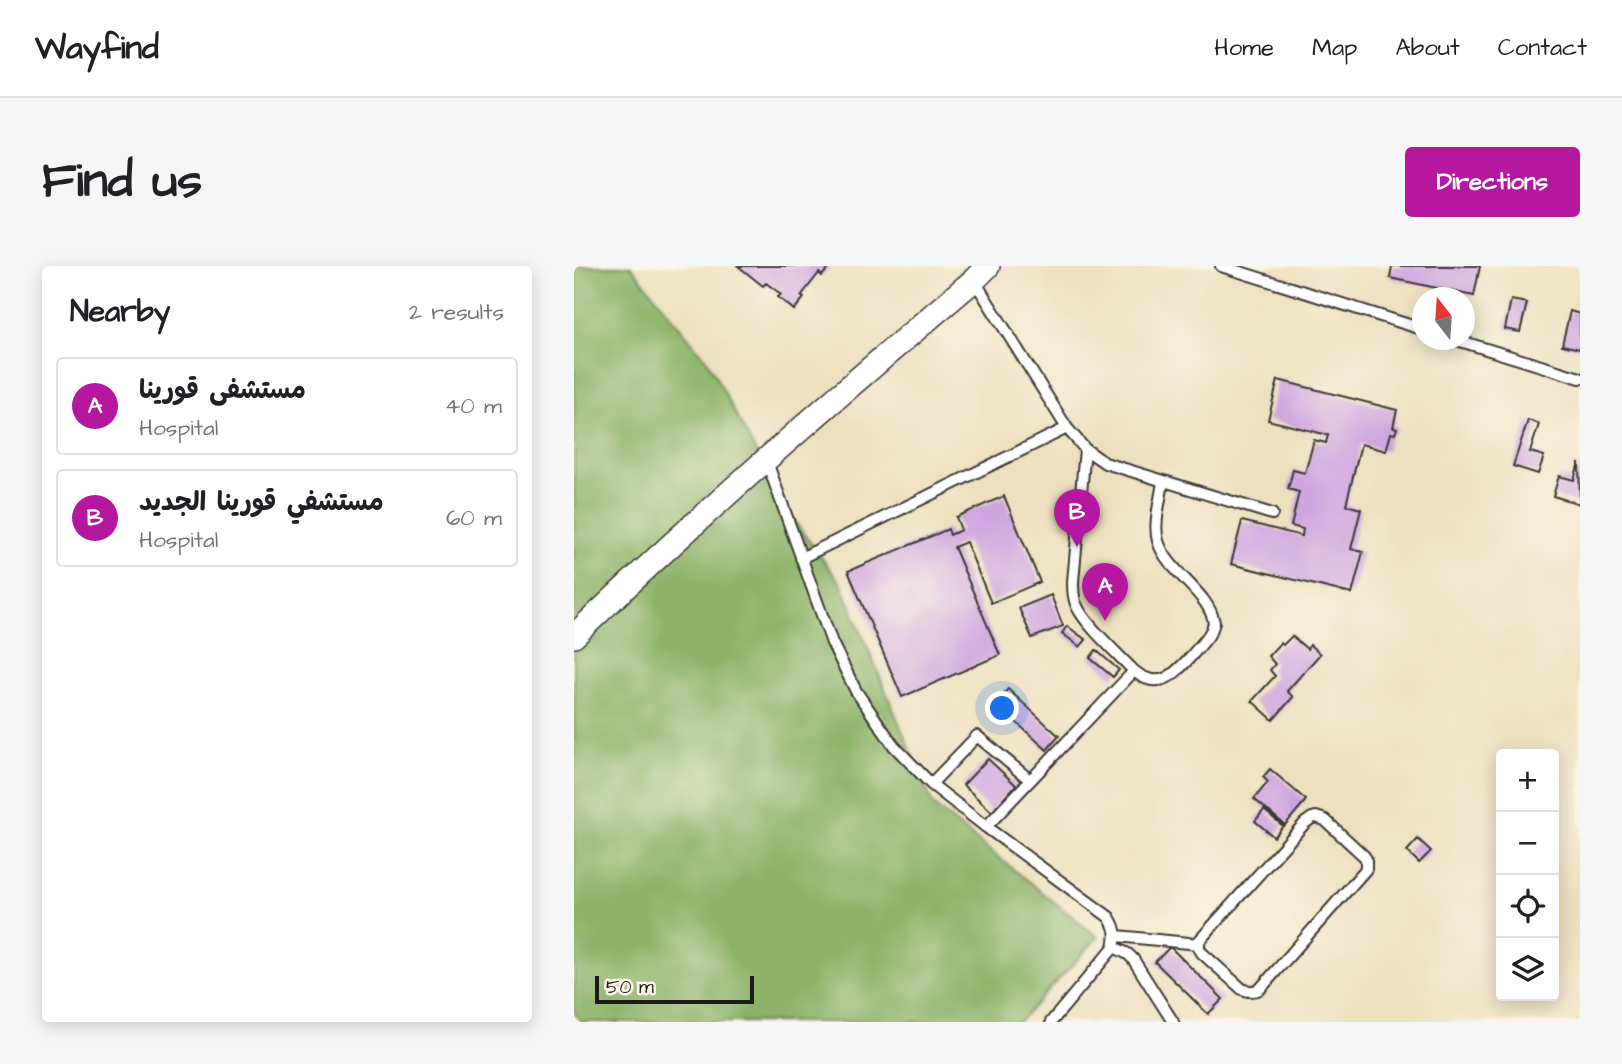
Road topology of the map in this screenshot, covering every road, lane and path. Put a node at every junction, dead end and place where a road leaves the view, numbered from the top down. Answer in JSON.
{"nodes":[{"id":1,"x":1221,"y":266,"type":"edge"},
{"id":2,"x":981,"y":273,"type":"edge"},
{"id":3,"x":1412,"y":326,"type":"edge"},
{"id":4,"x":1475,"y":346,"type":"edge"},
{"id":5,"x":1580,"y":378,"type":"edge"},
{"id":6,"x":1067,"y":428,"type":"junction"},
{"id":7,"x":1085,"y":449,"type":"junction"},
{"id":8,"x":765,"y":459,"type":"junction"},
{"id":9,"x":1163,"y":481,"type":"junction"},
{"id":10,"x":1272,"y":514,"type":"dead end"},
{"id":11,"x":801,"y":558,"type":"junction"},
{"id":12,"x":574,"y":636,"type":"edge"},
{"id":13,"x":1134,"y":671,"type":"junction"},
{"id":14,"x":1030,"y":780,"type":"junction"},
{"id":15,"x":931,"y":784,"type":"junction"},
{"id":16,"x":986,"y":827,"type":"junction"},
{"id":17,"x":1116,"y":942,"type":"junction"},
{"id":18,"x":1199,"y":944,"type":"junction"},
{"id":19,"x":1051,"y":1022,"type":"edge"},
{"id":20,"x":1173,"y":1022,"type":"edge"}],
"edges":[{"from":1,"to":3,"type":"lane"},
{"from":2,"to":6,"type":"lane"},
{"from":2,"to":8,"type":"street"},
{"from":4,"to":5,"type":"lane"},
{"from":6,"to":7,"type":"lane"},
{"from":6,"to":11,"type":"lane"},
{"from":7,"to":9,"type":"lane"},
{"from":7,"to":13,"type":"lane"},
{"from":8,"to":11,"type":"lane"},
{"from":8,"to":12,"type":"street"},
{"from":9,"to":10,"type":"lane"},
{"from":9,"to":13,"type":"lane"},
{"from":11,"to":15,"type":"lane"},
{"from":13,"to":14,"type":"lane"},
{"from":14,"to":15,"type":"lane"},
{"from":14,"to":16,"type":"lane"},
{"from":15,"to":16,"type":"lane"},
{"from":16,"to":17,"type":"lane"},
{"from":17,"to":18,"type":"lane"},
{"from":17,"to":19,"type":"lane"},
{"from":17,"to":20,"type":"lane"},
{"from":18,"to":18,"type":"lane"}]}
